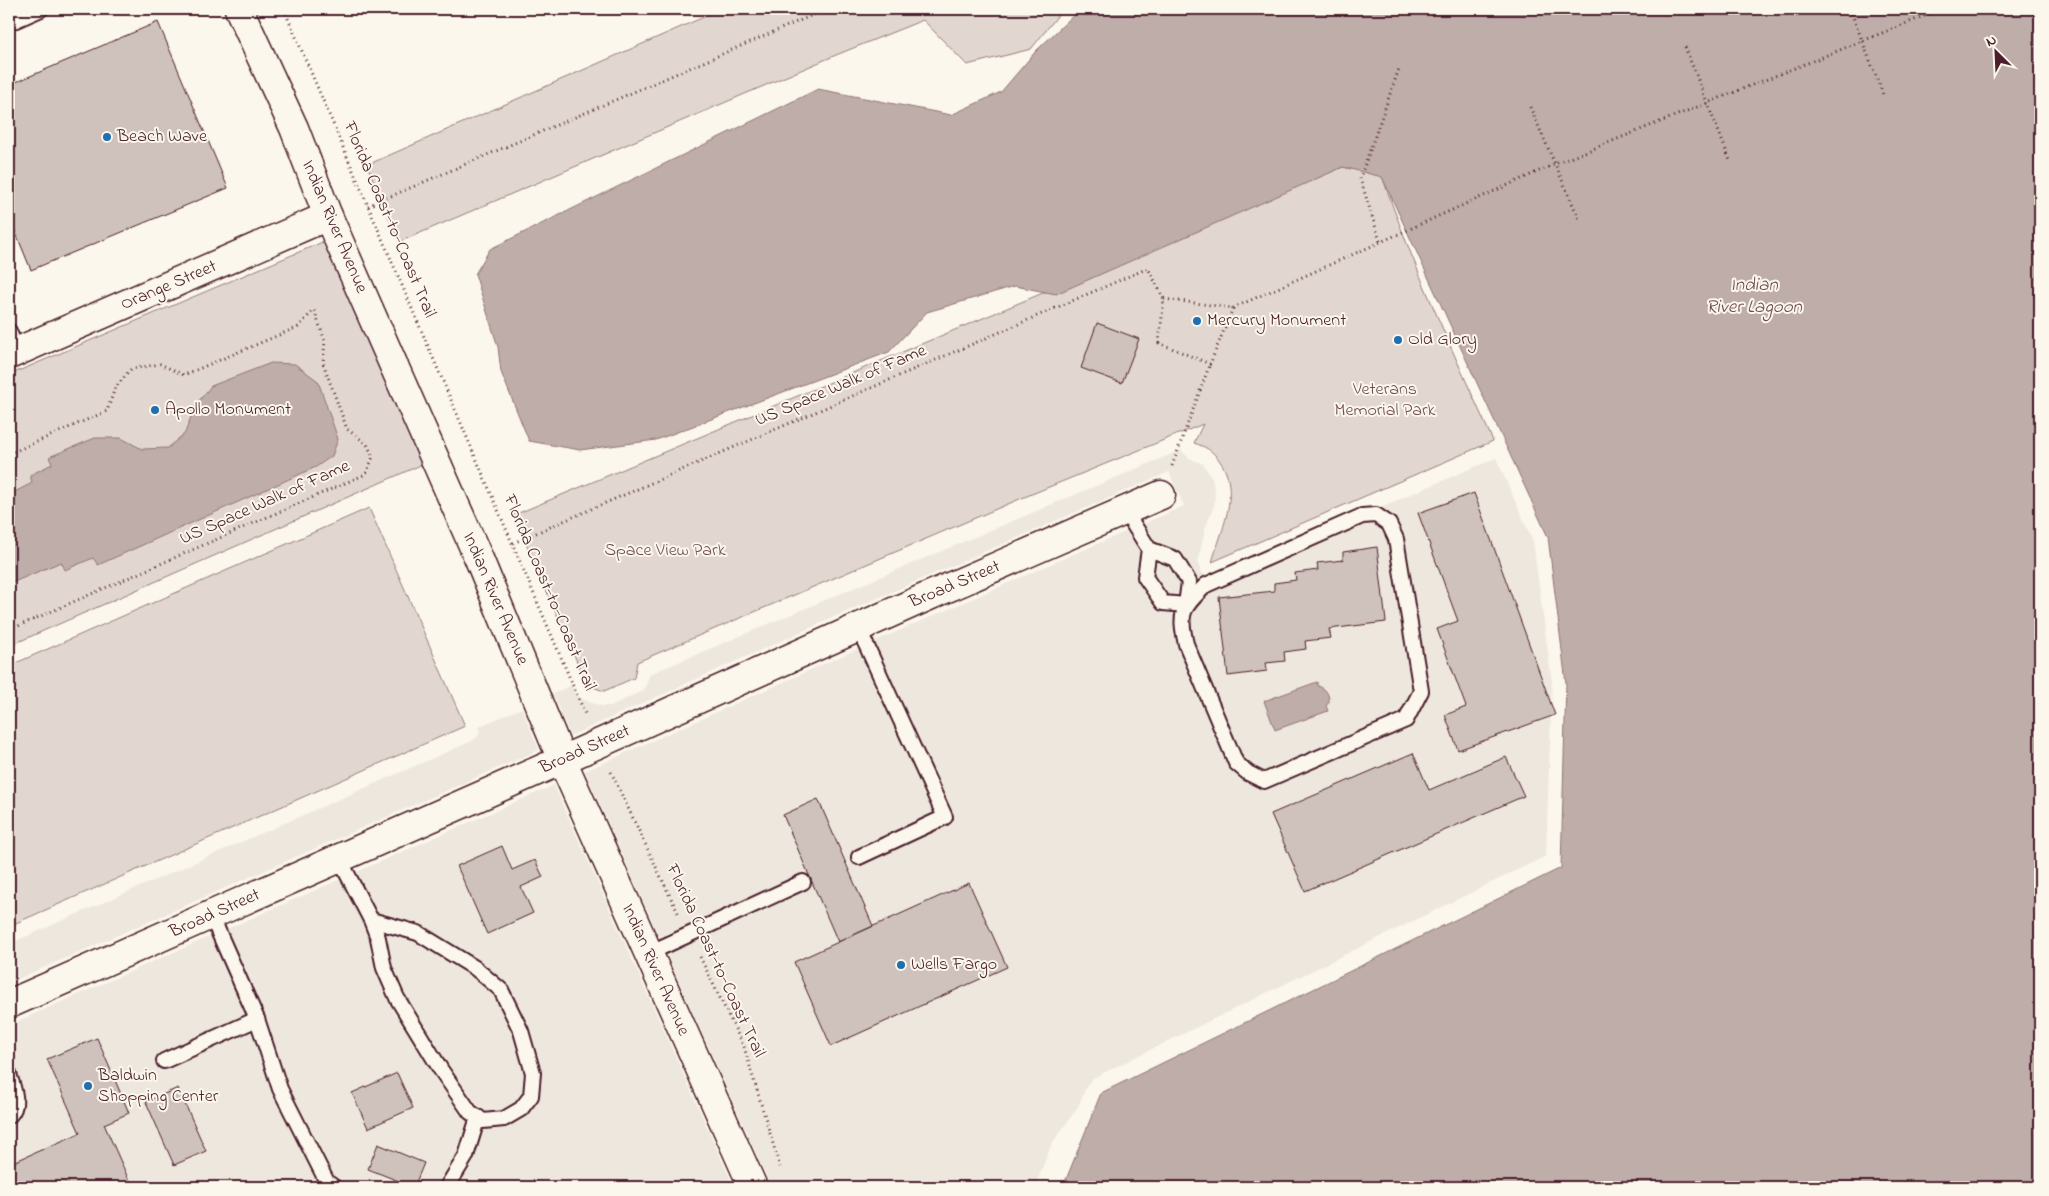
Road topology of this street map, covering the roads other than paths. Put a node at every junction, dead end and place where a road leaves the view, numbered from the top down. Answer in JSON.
{"nodes":[{"id":1,"x":41,"y":9,"type":"edge"},
{"id":2,"x":239,"y":9,"type":"edge"},
{"id":3,"x":9,"y":23,"type":"edge"},
{"id":4,"x":328,"y":216,"type":"junction"},
{"id":5,"x":12,"y":346,"type":"edge"},
{"id":6,"x":1161,"y":495,"type":"road end"},
{"id":7,"x":1125,"y":511,"type":"junction"},
{"id":8,"x":1149,"y":549,"type":"junction"},
{"id":9,"x":1186,"y":605,"type":"junction"},
{"id":10,"x":858,"y":627,"type":"junction"},
{"id":11,"x":562,"y":760,"type":"junction"},
{"id":12,"x":859,"y":857,"type":"dead end"},
{"id":13,"x":339,"y":858,"type":"junction"},
{"id":14,"x":803,"y":882,"type":"dead end"},
{"id":15,"x":211,"y":915,"type":"junction"},
{"id":16,"x":371,"y":920,"type":"junction"},
{"id":17,"x":647,"y":954,"type":"junction"},
{"id":18,"x":9,"y":1004,"type":"edge"},
{"id":19,"x":257,"y":1019,"type":"junction"},
{"id":20,"x":164,"y":1061,"type":"dead end"},
{"id":21,"x":9,"y":1074,"type":"edge"},
{"id":22,"x":9,"y":1116,"type":"edge"},
{"id":23,"x":478,"y":1117,"type":"junction"},
{"id":24,"x":334,"y":1187,"type":"edge"},
{"id":25,"x":447,"y":1187,"type":"edge"},
{"id":26,"x":753,"y":1187,"type":"edge"}],
"edges":[{"from":1,"to":3,"type":"lane"},
{"from":2,"to":4,"type":"street","name":"Indian River Avenue"},
{"from":4,"to":5,"type":"street","name":"Orange Street"},
{"from":4,"to":11,"type":"street","name":"Indian River Avenue"},
{"from":6,"to":7,"type":"street","name":"Broad Street"},
{"from":7,"to":8,"type":"lane"},
{"from":7,"to":10,"type":"street","name":"Broad Street"},
{"from":8,"to":9,"type":"lane"},
{"from":8,"to":9,"type":"lane"},
{"from":9,"to":9,"type":"lane"},
{"from":10,"to":11,"type":"street","name":"Broad Street"},
{"from":10,"to":12,"type":"lane"},
{"from":11,"to":13,"type":"street","name":"Broad Street"},
{"from":11,"to":17,"type":"street","name":"Indian River Avenue"},
{"from":13,"to":15,"type":"street","name":"Broad Street"},
{"from":13,"to":16,"type":"lane"},
{"from":14,"to":17,"type":"lane"},
{"from":15,"to":18,"type":"street","name":"Broad Street"},
{"from":15,"to":19,"type":"lane"},
{"from":16,"to":23,"type":"lane"},
{"from":16,"to":23,"type":"lane"},
{"from":17,"to":26,"type":"street","name":"Indian River Avenue"},
{"from":19,"to":20,"type":"lane"},
{"from":19,"to":24,"type":"lane"},
{"from":21,"to":22,"type":"lane"},
{"from":23,"to":25,"type":"lane"}]}
